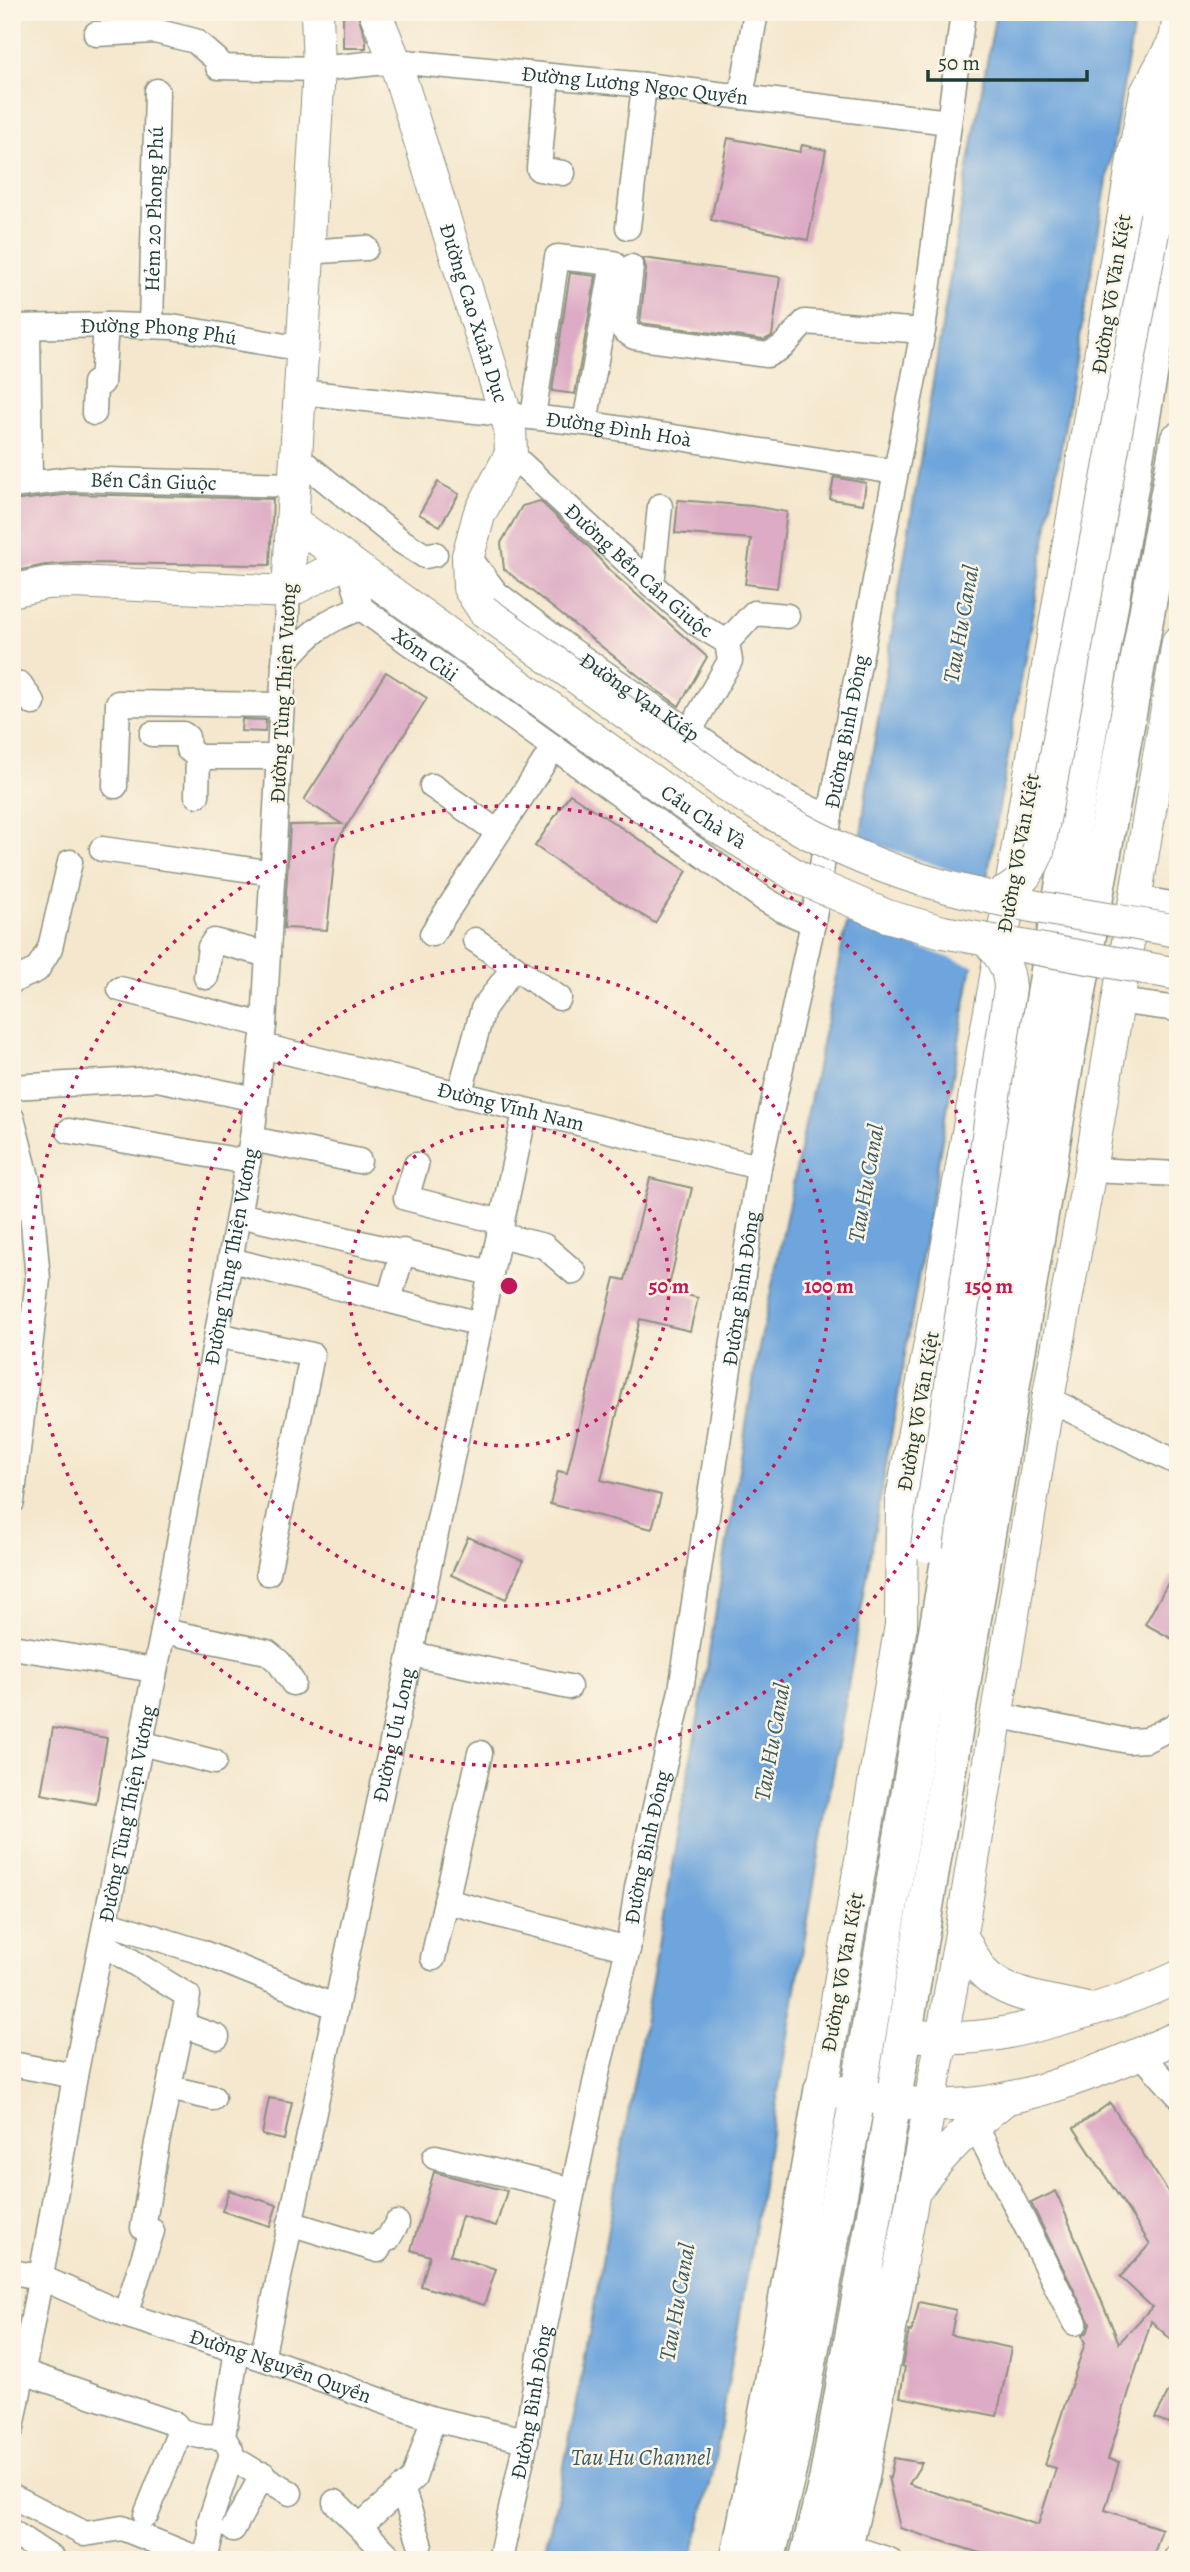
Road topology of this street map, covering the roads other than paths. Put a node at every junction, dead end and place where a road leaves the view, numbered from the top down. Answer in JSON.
{"nodes":[{"id":1,"x":317,"y":12,"type":"edge"},
{"id":2,"x":375,"y":12,"type":"edge"},
{"id":3,"x":756,"y":12,"type":"edge"},
{"id":4,"x":963,"y":12,"type":"edge"},
{"id":5,"x":1176,"y":32,"type":"edge"},
{"id":6,"x":96,"y":34,"type":"dead end"},
{"id":7,"x":395,"y":61,"type":"junction"},
{"id":8,"x":319,"y":69,"type":"junction"},
{"id":9,"x":547,"y":76,"type":"junction"},
{"id":10,"x":644,"y":85,"type":"junction"},
{"id":11,"x":157,"y":91,"type":"dead end"},
{"id":12,"x":741,"y":97,"type":"junction"},
{"id":13,"x":949,"y":122,"type":"junction"},
{"id":14,"x":563,"y":173,"type":"dead end"},
{"id":15,"x":1167,"y":211,"type":"edge"},
{"id":16,"x":628,"y":227,"type":"dead end"},
{"id":17,"x":366,"y":248,"type":"dead end"},
{"id":18,"x":306,"y":252,"type":"junction"},
{"id":19,"x":631,"y":267,"type":"dead end"},
{"id":20,"x":106,"y":325,"type":"junction"},
{"id":21,"x":150,"y":326,"type":"junction"},
{"id":22,"x":20,"y":327,"type":"edge"},
{"id":23,"x":923,"y":331,"type":"junction"},
{"id":24,"x":303,"y":349,"type":"junction"},
{"id":25,"x":301,"y":392,"type":"junction"},
{"id":26,"x":94,"y":413,"type":"dead end"},
{"id":27,"x":519,"y":416,"type":"junction"},
{"id":28,"x":585,"y":423,"type":"junction"},
{"id":29,"x":1178,"y":440,"type":"edge"},
{"id":30,"x":511,"y":453,"type":"junction"},
{"id":31,"x":295,"y":471,"type":"junction"},
{"id":32,"x":894,"y":472,"type":"junction"},
{"id":33,"x":21,"y":484,"type":"edge"},
{"id":34,"x":660,"y":506,"type":"dead end"},
{"id":35,"x":292,"y":521,"type":"junction"},
{"id":36,"x":435,"y":554,"type":"dead end"},
{"id":37,"x":468,"y":556,"type":"junction"},
{"id":38,"x":348,"y":561,"type":"junction"},
{"id":39,"x":652,"y":585,"type":"junction"},
{"id":40,"x":12,"y":591,"type":"edge"},
{"id":41,"x":288,"y":592,"type":"junction"},
{"id":42,"x":361,"y":608,"type":"junction"},
{"id":43,"x":787,"y":616,"type":"dead end"},
{"id":44,"x":727,"y":642,"type":"junction"},
{"id":45,"x":1178,"y":642,"type":"edge"},
{"id":46,"x":284,"y":663,"type":"junction"},
{"id":47,"x":12,"y":686,"type":"edge"},
{"id":48,"x":33,"y":703,"type":"dead end"},
{"id":49,"x":281,"y":705,"type":"junction"},
{"id":50,"x":689,"y":732,"type":"junction"},
{"id":51,"x":152,"y":734,"type":"dead end"},
{"id":52,"x":554,"y":747,"type":"junction"},
{"id":53,"x":198,"y":757,"type":"junction"},
{"id":54,"x":279,"y":757,"type":"junction"},
{"id":55,"x":1167,"y":773,"type":"edge"},
{"id":56,"x":115,"y":786,"type":"dead end"},
{"id":57,"x":432,"y":786,"type":"dead end"},
{"id":58,"x":197,"y":795,"type":"dead end"},
{"id":59,"x":830,"y":815,"type":"junction"},
{"id":60,"x":498,"y":832,"type":"junction"},
{"id":61,"x":102,"y":849,"type":"dead end"},
{"id":62,"x":70,"y":862,"type":"dead end"},
{"id":63,"x":273,"y":873,"type":"junction"},
{"id":64,"x":992,"y":898,"type":"junction"},
{"id":65,"x":1135,"y":898,"type":"junction"},
{"id":66,"x":1178,"y":905,"type":"edge"},
{"id":67,"x":813,"y":923,"type":"junction"},
{"id":68,"x":1178,"y":931,"type":"edge"},
{"id":69,"x":432,"y":934,"type":"dead end"},
{"id":70,"x":475,"y":940,"type":"dead end"},
{"id":71,"x":986,"y":940,"type":"junction"},
{"id":72,"x":268,"y":955,"type":"junction"},
{"id":73,"x":514,"y":967,"type":"junction"},
{"id":74,"x":1178,"y":974,"type":"edge"},
{"id":75,"x":206,"y":977,"type":"dead end"},
{"id":76,"x":12,"y":981,"type":"edge"},
{"id":77,"x":120,"y":989,"type":"dead end"},
{"id":78,"x":559,"y":998,"type":"dead end"},
{"id":79,"x":1117,"y":1001,"type":"junction"},
{"id":80,"x":1178,"y":1009,"type":"edge"},
{"id":81,"x":263,"y":1035,"type":"junction"},
{"id":82,"x":12,"y":1087,"type":"edge"},
{"id":83,"x":459,"y":1096,"type":"junction"},
{"id":84,"x":256,"y":1099,"type":"junction"},
{"id":85,"x":525,"y":1112,"type":"junction"},
{"id":86,"x":12,"y":1118,"type":"edge"},
{"id":87,"x":69,"y":1131,"type":"dead end"},
{"id":88,"x":250,"y":1150,"type":"junction"},
{"id":89,"x":359,"y":1161,"type":"dead end"},
{"id":90,"x":416,"y":1165,"type":"dead end"},
{"id":91,"x":759,"y":1167,"type":"junction"},
{"id":92,"x":1090,"y":1170,"type":"junction"},
{"id":93,"x":1178,"y":1174,"type":"edge"},
{"id":94,"x":239,"y":1215,"type":"junction"},
{"id":95,"x":500,"y":1229,"type":"junction"},
{"id":96,"x":403,"y":1251,"type":"junction"},
{"id":97,"x":231,"y":1260,"type":"junction"},
{"id":98,"x":574,"y":1272,"type":"dead end"},
{"id":99,"x":491,"y":1273,"type":"junction"},
{"id":100,"x":389,"y":1300,"type":"junction"},
{"id":101,"x":480,"y":1324,"type":"junction"},
{"id":102,"x":217,"y":1335,"type":"junction"},
{"id":103,"x":1048,"y":1399,"type":"junction"},
{"id":104,"x":1178,"y":1463,"type":"edge"},
{"id":105,"x":12,"y":1502,"type":"edge"},
{"id":106,"x":268,"y":1573,"type":"dead end"},
{"id":107,"x":901,"y":1625,"type":"junction"},
{"id":108,"x":163,"y":1631,"type":"junction"},
{"id":109,"x":12,"y":1647,"type":"edge"},
{"id":110,"x":411,"y":1654,"type":"junction"},
{"id":111,"x":154,"y":1670,"type":"junction"},
{"id":112,"x":293,"y":1683,"type":"dead end"},
{"id":113,"x":569,"y":1687,"type":"dead end"},
{"id":114,"x":996,"y":1715,"type":"junction"},
{"id":115,"x":1178,"y":1724,"type":"edge"},
{"id":116,"x":141,"y":1743,"type":"junction"},
{"id":117,"x":480,"y":1753,"type":"dead end"},
{"id":118,"x":214,"y":1762,"type":"dead end"},
{"id":119,"x":446,"y":1902,"type":"junction"},
{"id":120,"x":104,"y":1933,"type":"junction"},
{"id":121,"x":961,"y":1934,"type":"junction"},
{"id":122,"x":628,"y":1949,"type":"junction"},
{"id":123,"x":433,"y":1958,"type":"dead end"},
{"id":124,"x":917,"y":1961,"type":"junction"},
{"id":125,"x":1178,"y":1977,"type":"edge"},
{"id":126,"x":949,"y":1999,"type":"junction"},
{"id":127,"x":336,"y":2007,"type":"junction"},
{"id":128,"x":1092,"y":2010,"type":"junction"},
{"id":129,"x":834,"y":2023,"type":"junction"},
{"id":130,"x":183,"y":2025,"type":"junction"},
{"id":131,"x":869,"y":2028,"type":"junction"},
{"id":132,"x":1018,"y":2031,"type":"junction"},
{"id":133,"x":905,"y":2034,"type":"junction"},
{"id":134,"x":1178,"y":2037,"type":"edge"},
{"id":135,"x":217,"y":2038,"type":"dead end"},
{"id":136,"x":941,"y":2039,"type":"junction"},
{"id":137,"x":1141,"y":2054,"type":"junction"},
{"id":138,"x":12,"y":2064,"type":"edge"},
{"id":139,"x":75,"y":2076,"type":"junction"},
{"id":140,"x":169,"y":2088,"type":"junction"},
{"id":141,"x":822,"y":2089,"type":"junction"},
{"id":142,"x":858,"y":2094,"type":"junction"},
{"id":143,"x":1178,"y":2095,"type":"edge"},
{"id":144,"x":213,"y":2098,"type":"dead end"},
{"id":145,"x":894,"y":2100,"type":"junction"},
{"id":146,"x":929,"y":2105,"type":"junction"},
{"id":147,"x":970,"y":2114,"type":"junction"},
{"id":148,"x":435,"y":2157,"type":"dead end"},
{"id":149,"x":573,"y":2190,"type":"junction"},
{"id":150,"x":913,"y":2193,"type":"junction"},
{"id":151,"x":290,"y":2223,"type":"junction"},
{"id":152,"x":397,"y":2223,"type":"dead end"},
{"id":153,"x":12,"y":2272,"type":"edge"},
{"id":154,"x":40,"y":2277,"type":"junction"},
{"id":155,"x":898,"y":2277,"type":"joint"},
{"id":156,"x":125,"y":2315,"type":"junction"},
{"id":157,"x":1075,"y":2323,"type":"dead end"},
{"id":158,"x":237,"y":2350,"type":"junction"},
{"id":159,"x":262,"y":2358,"type":"junction"},
{"id":160,"x":23,"y":2372,"type":"junction"},
{"id":161,"x":433,"y":2419,"type":"junction"},
{"id":162,"x":12,"y":2428,"type":"edge"},
{"id":163,"x":180,"y":2431,"type":"junction"},
{"id":164,"x":526,"y":2441,"type":"junction"},
{"id":165,"x":227,"y":2447,"type":"junction"},
{"id":166,"x":263,"y":2474,"type":"junction"},
{"id":167,"x":402,"y":2488,"type":"junction"},
{"id":168,"x":290,"y":2493,"type":"dead end"},
{"id":169,"x":12,"y":2496,"type":"edge"},
{"id":170,"x":335,"y":2502,"type":"dead end"},
{"id":171,"x":146,"y":2515,"type":"dead end"},
{"id":172,"x":370,"y":2517,"type":"dead end"},
{"id":173,"x":233,"y":2529,"type":"dead end"},
{"id":174,"x":12,"y":2532,"type":"edge"},
{"id":175,"x":420,"y":2543,"type":"dead end"},
{"id":176,"x":842,"y":2553,"type":"edge"},
{"id":177,"x":1178,"y":2555,"type":"edge"},
{"id":178,"x":54,"y":2560,"type":"edge"},
{"id":179,"x":203,"y":2560,"type":"edge"},
{"id":180,"x":393,"y":2560,"type":"edge"},
{"id":181,"x":500,"y":2560,"type":"edge"},
{"id":182,"x":738,"y":2560,"type":"edge"},
{"id":183,"x":768,"y":2560,"type":"edge"},
{"id":184,"x":807,"y":2560,"type":"edge"},
{"id":185,"x":889,"y":2560,"type":"edge"},
{"id":186,"x":1175,"y":2560,"type":"edge"}],
"edges":[{"from":1,"to":8,"type":"main road","name":"Đường Tùng Thiện Vương"},
{"from":2,"to":7,"type":"main road","name":"Đường Cao Xuân Dục"},
{"from":3,"to":12,"type":"street"},
{"from":4,"to":13,"type":"street","name":"Đường Bình Đông"},
{"from":5,"to":15,"type":"main road"},
{"from":5,"to":107,"type":"main road","name":"Đường Võ Văn Kiệt"},
{"from":6,"to":8,"type":"street","name":"Đường Lương Ngọc Quyến"},
{"from":7,"to":8,"type":"street","name":"Đường Lương Ngọc Quyến"},
{"from":7,"to":9,"type":"street","name":"Đường Lương Ngọc Quyến"},
{"from":7,"to":27,"type":"main road","name":"Đường Cao Xuân Dục"},
{"from":8,"to":18,"type":"main road","name":"Đường Tùng Thiện Vương"},
{"from":9,"to":10,"type":"street","name":"Đường Lương Ngọc Quyến"},
{"from":9,"to":14,"type":"street"},
{"from":10,"to":12,"type":"street","name":"Đường Lương Ngọc Quyến"},
{"from":10,"to":16,"type":"street"},
{"from":11,"to":21,"type":"street","name":"Hẻm 20 Phong Phú"},
{"from":12,"to":13,"type":"street","name":"Đường Lương Ngọc Quyến"},
{"from":13,"to":23,"type":"street","name":"Đường Bình Đông"},
{"from":15,"to":64,"type":"main road","bridge":true},
{"from":15,"to":131,"type":"highway","name":"Đường Võ Văn Kiệt"},
{"from":17,"to":18,"type":"street"},
{"from":18,"to":24,"type":"main road","name":"Đường Tùng Thiện Vương"},
{"from":19,"to":23,"type":"street"},
{"from":20,"to":21,"type":"street","name":"Đường Phong Phú"},
{"from":20,"to":22,"type":"street","name":"Đường Phong Phú"},
{"from":20,"to":26,"type":"street"},
{"from":21,"to":24,"type":"street","name":"Đường Phong Phú"},
{"from":22,"to":33,"type":"street"},
{"from":23,"to":32,"type":"street","name":"Đường Bình Đông"},
{"from":24,"to":25,"type":"main road","name":"Đường Tùng Thiện Vương"},
{"from":25,"to":27,"type":"street","name":"Đường Đình Hoà"},
{"from":25,"to":31,"type":"main road","name":"Đường Tùng Thiện Vương"},
{"from":27,"to":28,"type":"street","name":"Đường Đình Hoà"},
{"from":27,"to":28,"type":"street"},
{"from":27,"to":30,"type":"main road","name":"Đường Cao Xuân Dục"},
{"from":28,"to":32,"type":"street","name":"Đường Đình Hoà"},
{"from":29,"to":124,"type":"highway"},
{"from":30,"to":37,"type":"main road"},
{"from":30,"to":39,"type":"street","name":"Đường Bến Cần Giuộc"},
{"from":31,"to":33,"type":"street","name":"Bến Cần Giuộc"},
{"from":31,"to":35,"type":"main road","name":"Đường Tùng Thiện Vương"},
{"from":31,"to":36,"type":"street"},
{"from":32,"to":59,"type":"street","name":"Đường Bình Đông"},
{"from":34,"to":39,"type":"street"},
{"from":35,"to":38,"type":"main road","name":"Cầu Chà Và"},
{"from":35,"to":41,"type":"main road","name":"Đường Tùng Thiện Vương"},
{"from":37,"to":50,"type":"street","name":"Đường Vạn Kiếp"},
{"from":37,"to":64,"type":"main road","name":"Cầu Chà Và","bridge":true},
{"from":38,"to":41,"type":"main road"},
{"from":38,"to":42,"type":"street"},
{"from":38,"to":71,"type":"main road","name":"Cầu Chà Và","bridge":true},
{"from":39,"to":44,"type":"street","name":"Đường Bến Cần Giuộc"},
{"from":40,"to":41,"type":"main road"},
{"from":41,"to":46,"type":"street","name":"Đường Tùng Thiện Vương"},
{"from":42,"to":46,"type":"street"},
{"from":42,"to":52,"type":"street","name":"Xóm Củi"},
{"from":43,"to":44,"type":"street"},
{"from":44,"to":50,"type":"street","name":"Đường Bến Cần Giuộc"},
{"from":45,"to":55,"type":"main road"},
{"from":46,"to":49,"type":"street","name":"Đường Tùng Thiện Vương"},
{"from":47,"to":48,"type":"street"},
{"from":49,"to":54,"type":"street","name":"Đường Tùng Thiện Vương"},
{"from":49,"to":56,"type":"street"},
{"from":50,"to":59,"type":"street","name":"Đường Vạn Kiếp"},
{"from":51,"to":53,"type":"street"},
{"from":52,"to":60,"type":"street"},
{"from":52,"to":67,"type":"street","name":"Xóm Củi"},
{"from":53,"to":54,"type":"street"},
{"from":53,"to":58,"type":"street"},
{"from":54,"to":63,"type":"street","name":"Đường Tùng Thiện Vương"},
{"from":55,"to":65,"type":"main road"},
{"from":57,"to":60,"type":"street"},
{"from":59,"to":67,"type":"street","name":"Đường Bình Đông"},
{"from":60,"to":69,"type":"street"},
{"from":61,"to":63,"type":"street"},
{"from":62,"to":76,"type":"street"},
{"from":63,"to":72,"type":"street","name":"Đường Tùng Thiện Vương"},
{"from":64,"to":68,"type":"main road","name":"Cầu Chà Và","bridge":true},
{"from":65,"to":66,"type":"street"},
{"from":65,"to":79,"type":"main road"},
{"from":67,"to":91,"type":"street","name":"Đường Bình Đông"},
{"from":70,"to":73,"type":"street"},
{"from":71,"to":74,"type":"main road","name":"Cầu Chà Và","bridge":true},
{"from":71,"to":107,"type":"main road","bridge":true},
{"from":72,"to":75,"type":"street"},
{"from":72,"to":81,"type":"street","name":"Đường Tùng Thiện Vương"},
{"from":73,"to":78,"type":"street"},
{"from":73,"to":83,"type":"street"},
{"from":77,"to":81,"type":"street","name":"Đường Vĩnh Nam"},
{"from":79,"to":80,"type":"street"},
{"from":79,"to":92,"type":"main road"},
{"from":81,"to":83,"type":"street","name":"Đường Vĩnh Nam"},
{"from":81,"to":84,"type":"street","name":"Đường Tùng Thiện Vương"},
{"from":82,"to":84,"type":"street"},
{"from":83,"to":85,"type":"street","name":"Đường Vĩnh Nam"},
{"from":84,"to":88,"type":"street","name":"Đường Tùng Thiện Vương"},
{"from":85,"to":91,"type":"street","name":"Đường Vĩnh Nam"},
{"from":85,"to":95,"type":"street","name":"Đường Ưu Long"},
{"from":86,"to":105,"type":"street"},
{"from":87,"to":88,"type":"street"},
{"from":88,"to":89,"type":"street"},
{"from":88,"to":94,"type":"street","name":"Đường Tùng Thiện Vương"},
{"from":90,"to":95,"type":"street"},
{"from":91,"to":122,"type":"street","name":"Đường Bình Đông"},
{"from":92,"to":93,"type":"street"},
{"from":92,"to":103,"type":"main road"},
{"from":94,"to":96,"type":"street"},
{"from":94,"to":97,"type":"street","name":"Đường Tùng Thiện Vương"},
{"from":95,"to":98,"type":"street"},
{"from":95,"to":99,"type":"street","name":"Đường Ưu Long"},
{"from":96,"to":99,"type":"street"},
{"from":96,"to":100,"type":"street"},
{"from":97,"to":100,"type":"street"},
{"from":97,"to":102,"type":"street","name":"Đường Tùng Thiện Vương"},
{"from":99,"to":101,"type":"street","name":"Đường Ưu Long"},
{"from":100,"to":101,"type":"street"},
{"from":101,"to":110,"type":"street","name":"Đường Ưu Long"},
{"from":102,"to":106,"type":"street"},
{"from":102,"to":108,"type":"street","name":"Đường Tùng Thiện Vương"},
{"from":103,"to":104,"type":"street"},
{"from":103,"to":114,"type":"main road"},
{"from":107,"to":129,"type":"main road","name":"Đường Võ Văn Kiệt"},
{"from":108,"to":111,"type":"street","name":"Đường Tùng Thiện Vương"},
{"from":108,"to":112,"type":"street"},
{"from":109,"to":111,"type":"street"},
{"from":110,"to":113,"type":"street"},
{"from":110,"to":127,"type":"street","name":"Đường Ưu Long"},
{"from":111,"to":116,"type":"street","name":"Đường Tùng Thiện Vương"},
{"from":114,"to":115,"type":"street"},
{"from":114,"to":121,"type":"main road"},
{"from":116,"to":118,"type":"street"},
{"from":116,"to":120,"type":"street","name":"Đường Tùng Thiện Vương"},
{"from":117,"to":119,"type":"street"},
{"from":119,"to":122,"type":"street"},
{"from":119,"to":123,"type":"street"},
{"from":120,"to":127,"type":"street"},
{"from":120,"to":130,"type":"street"},
{"from":120,"to":139,"type":"street","name":"Đường Tùng Thiện Vương"},
{"from":121,"to":126,"type":"main road"},
{"from":121,"to":128,"type":"main road"},
{"from":122,"to":149,"type":"street","name":"Đường Bình Đông"},
{"from":124,"to":126,"type":"main road"},
{"from":124,"to":133,"type":"highway"},
{"from":125,"to":128,"type":"main road"},
{"from":126,"to":132,"type":"main road"},
{"from":126,"to":136,"type":"main road"},
{"from":127,"to":151,"type":"street","name":"Đường Ưu Long"},
{"from":128,"to":132,"type":"main road"},
{"from":129,"to":131,"type":"main road"},
{"from":129,"to":141,"type":"main road","name":"Đường Võ Văn Kiệt"},
{"from":130,"to":135,"type":"street"},
{"from":130,"to":140,"type":"street"},
{"from":131,"to":133,"type":"main road"},
{"from":131,"to":142,"type":"highway","name":"Đường Võ Văn Kiệt"},
{"from":132,"to":136,"type":"main road"},
{"from":133,"to":136,"type":"main road"},
{"from":133,"to":145,"type":"highway"},
{"from":134,"to":137,"type":"main road"},
{"from":136,"to":146,"type":"main road"},
{"from":137,"to":143,"type":"street"},
{"from":137,"to":147,"type":"main road"},
{"from":138,"to":139,"type":"street"},
{"from":139,"to":154,"type":"street","name":"Đường Tùng Thiện Vương"},
{"from":140,"to":144,"type":"street"},
{"from":140,"to":156,"type":"street"},
{"from":141,"to":142,"type":"main road"},
{"from":141,"to":182,"type":"highway","name":"Đường Võ Văn Kiệt"},
{"from":142,"to":145,"type":"main road"},
{"from":142,"to":183,"type":"highway","name":"Đường Võ Văn Kiệt"},
{"from":145,"to":146,"type":"main road"},
{"from":145,"to":184,"type":"highway"},
{"from":146,"to":147,"type":"main road"},
{"from":146,"to":150,"type":"main road"},
{"from":147,"to":150,"type":"main road"},
{"from":147,"to":157,"type":"street"},
{"from":148,"to":149,"type":"street"},
{"from":149,"to":164,"type":"street","name":"Đường Bình Đông"},
{"from":150,"to":155,"type":"main road"},
{"from":151,"to":152,"type":"street"},
{"from":151,"to":159,"type":"street","name":"Đường Ưu Long"},
{"from":153,"to":154,"type":"street","name":"Đường Nguyễn Quyền"},
{"from":154,"to":156,"type":"street","name":"Đường Nguyễn Quyền"},
{"from":154,"to":160,"type":"street","name":"Đường Tùng Thiện Vương"},
{"from":155,"to":176,"type":"highway"},
{"from":156,"to":158,"type":"street","name":"Đường Nguyễn Quyền"},
{"from":158,"to":159,"type":"street","name":"Đường Nguyễn Quyền"},
{"from":158,"to":165,"type":"street"},
{"from":159,"to":161,"type":"street","name":"Đường Nguyễn Quyền"},
{"from":160,"to":162,"type":"street","name":"Đường Tùng Thiện Vương"},
{"from":160,"to":163,"type":"street"},
{"from":161,"to":164,"type":"street","name":"Đường Nguyễn Quyền"},
{"from":161,"to":167,"type":"street"},
{"from":163,"to":165,"type":"street"},
{"from":163,"to":171,"type":"street"},
{"from":164,"to":181,"type":"street","name":"Đường Bình Đông"},
{"from":165,"to":166,"type":"street"},
{"from":165,"to":179,"type":"street"},
{"from":166,"to":168,"type":"street"},
{"from":166,"to":173,"type":"street"},
{"from":167,"to":172,"type":"street"},
{"from":167,"to":175,"type":"street"},
{"from":169,"to":179,"type":"street"},
{"from":170,"to":180,"type":"street"},
{"from":174,"to":178,"type":"street"},
{"from":176,"to":185,"type":"street"},
{"from":177,"to":186,"type":"street"}]}
